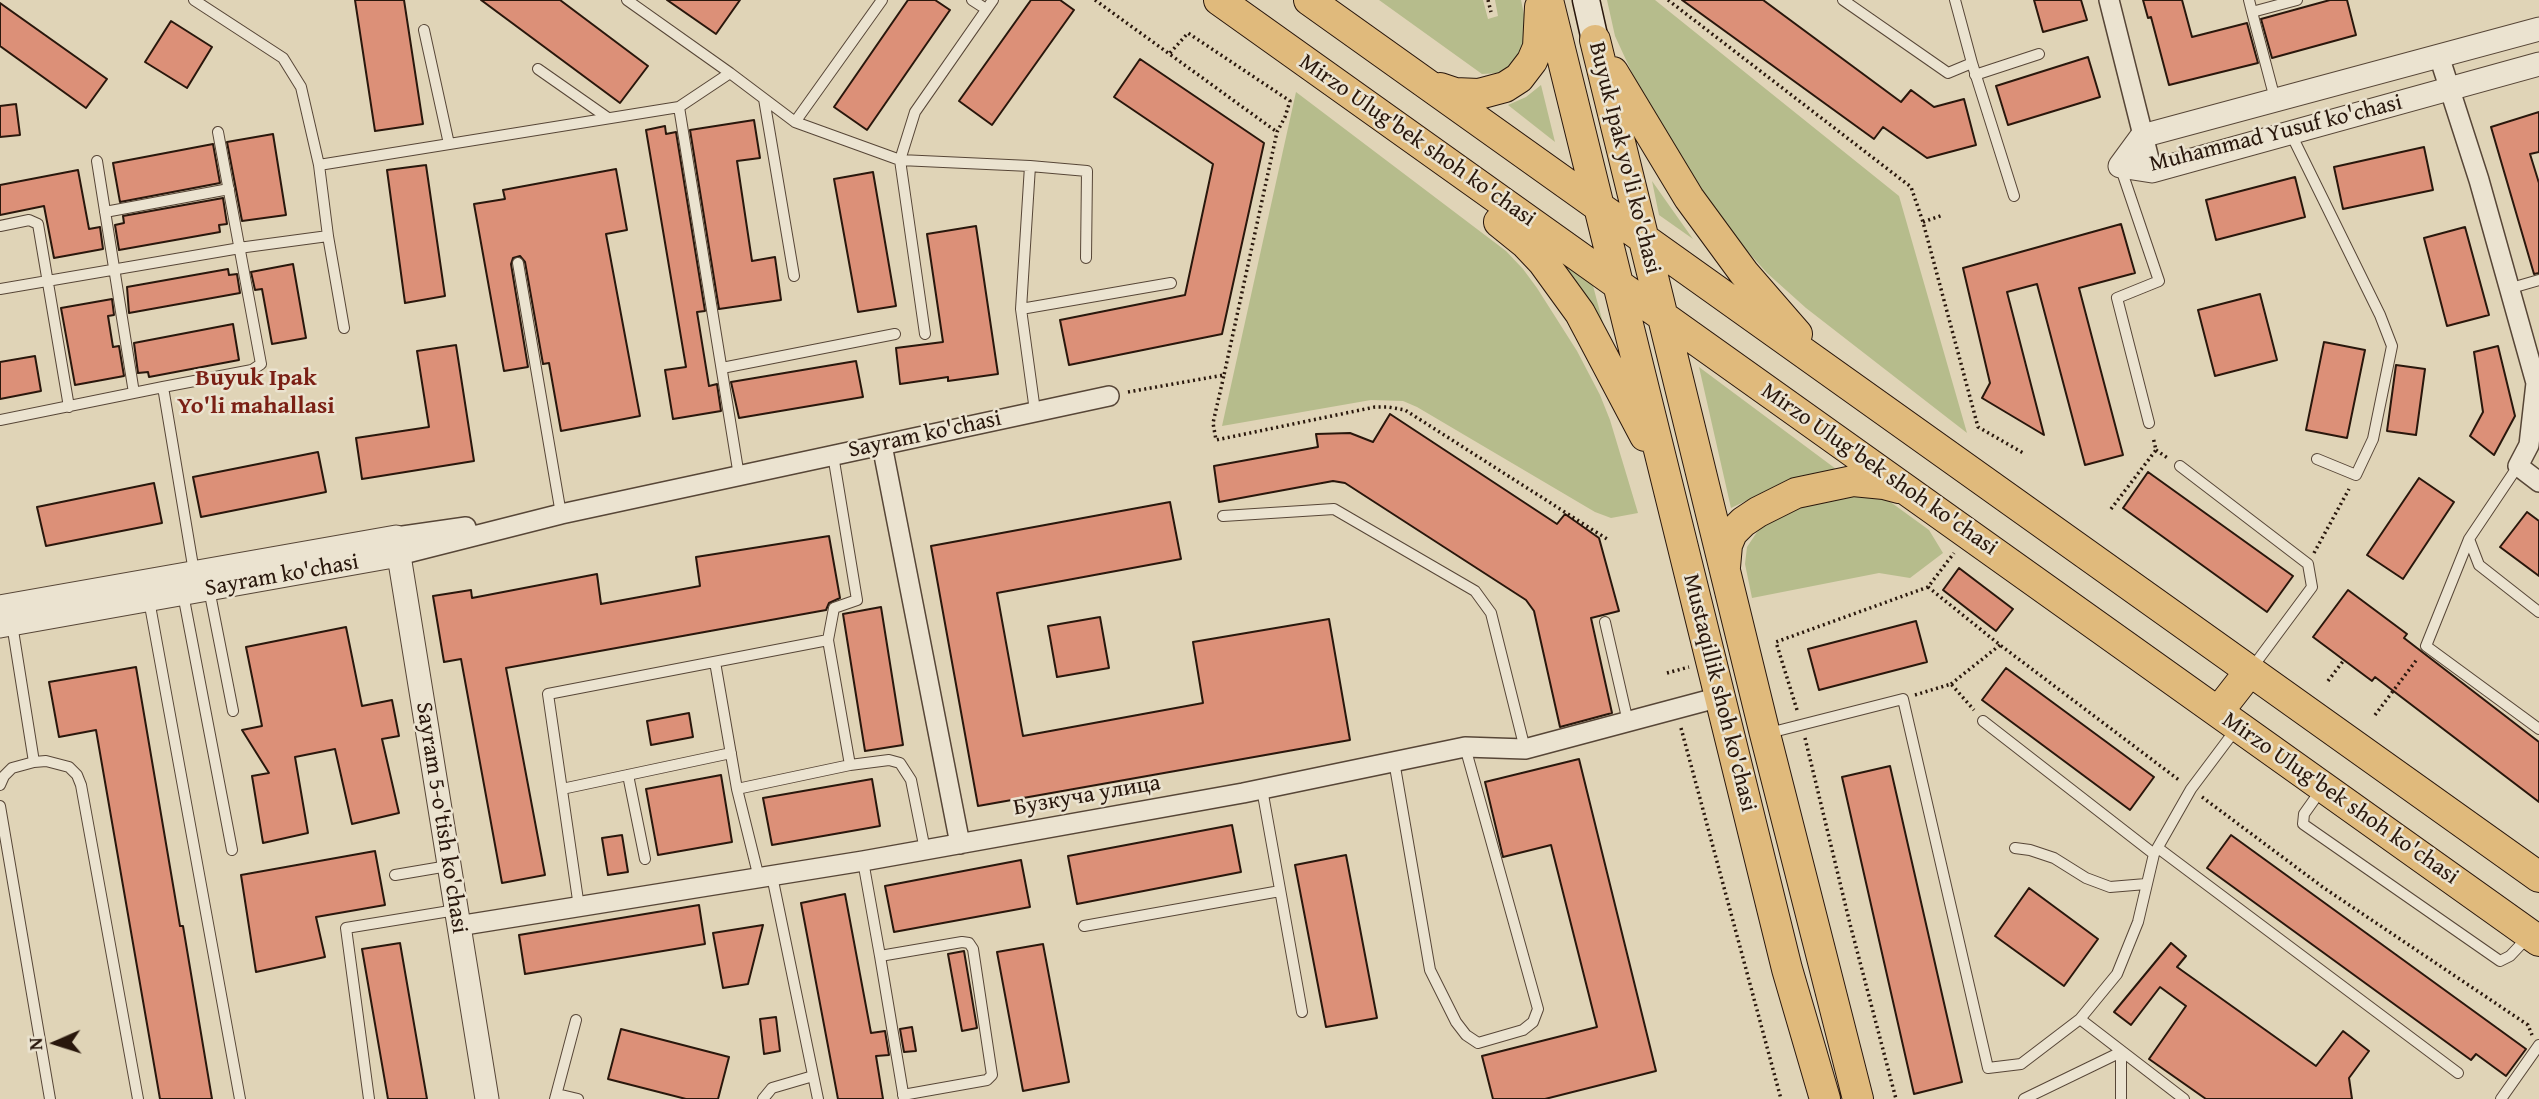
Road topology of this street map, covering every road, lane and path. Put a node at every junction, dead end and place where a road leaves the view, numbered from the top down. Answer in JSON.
{"nodes":[{"id":1,"x":194,"y":0,"type":"edge"},
{"id":2,"x":628,"y":0,"type":"edge"},
{"id":3,"x":882,"y":0,"type":"edge"},
{"id":4,"x":972,"y":0,"type":"edge"},
{"id":5,"x":993,"y":0,"type":"edge"},
{"id":6,"x":1094,"y":0,"type":"edge"},
{"id":7,"x":1217,"y":0,"type":"edge"},
{"id":8,"x":1309,"y":0,"type":"edge"},
{"id":9,"x":1489,"y":0,"type":"edge"},
{"id":10,"x":1539,"y":0,"type":"edge"},
{"id":11,"x":1548,"y":0,"type":"edge"},
{"id":12,"x":1586,"y":0,"type":"edge"},
{"id":13,"x":1668,"y":0,"type":"edge"},
{"id":14,"x":1843,"y":0,"type":"edge"},
{"id":15,"x":1955,"y":0,"type":"edge"},
{"id":16,"x":2109,"y":0,"type":"edge"},
{"id":17,"x":2249,"y":0,"type":"edge"},
{"id":18,"x":2297,"y":0,"type":"edge"},
{"id":19,"x":986,"y":9,"type":"junction"},
{"id":20,"x":1492,"y":12,"type":"dead end"},
{"id":21,"x":2252,"y":12,"type":"junction"},
{"id":22,"x":2539,"y":29,"type":"edge"},
{"id":23,"x":424,"y":30,"type":"dead end"},
{"id":24,"x":1595,"y":40,"type":"junction"},
{"id":25,"x":1170,"y":53,"type":"junction"},
{"id":26,"x":2039,"y":54,"type":"dead end"},
{"id":27,"x":2439,"y":56,"type":"junction"},
{"id":28,"x":1972,"y":63,"type":"junction"},
{"id":29,"x":2539,"y":64,"type":"edge"},
{"id":30,"x":538,"y":69,"type":"dead end"},
{"id":31,"x":730,"y":74,"type":"junction"},
{"id":32,"x":1975,"y":75,"type":"junction"},
{"id":33,"x":1424,"y":82,"type":"junction"},
{"id":34,"x":2449,"y":88,"type":"junction"},
{"id":35,"x":764,"y":99,"type":"junction"},
{"id":36,"x":2275,"y":100,"type":"junction"},
{"id":37,"x":679,"y":107,"type":"junction"},
{"id":38,"x":608,"y":118,"type":"junction"},
{"id":39,"x":795,"y":122,"type":"junction"},
{"id":40,"x":218,"y":132,"type":"dead end"},
{"id":41,"x":1277,"y":132,"type":"junction"},
{"id":42,"x":2291,"y":134,"type":"junction"},
{"id":43,"x":2143,"y":136,"type":"junction"},
{"id":44,"x":449,"y":144,"type":"junction"},
{"id":45,"x":900,"y":160,"type":"junction"},
{"id":46,"x":97,"y":161,"type":"dead end"},
{"id":47,"x":319,"y":165,"type":"junction"},
{"id":48,"x":1030,"y":166,"type":"junction"},
{"id":49,"x":2120,"y":166,"type":"junction"},
{"id":50,"x":2152,"y":171,"type":"junction"},
{"id":51,"x":229,"y":189,"type":"junction"},
{"id":52,"x":2014,"y":196,"type":"dead end"},
{"id":53,"x":1599,"y":207,"type":"junction"},
{"id":54,"x":105,"y":212,"type":"junction"},
{"id":55,"x":1943,"y":215,"type":"dead end"},
{"id":56,"x":1923,"y":222,"type":"junction"},
{"id":57,"x":0,"y":226,"type":"edge"},
{"id":58,"x":328,"y":236,"type":"junction"},
{"id":59,"x":1644,"y":239,"type":"junction"},
{"id":60,"x":240,"y":248,"type":"junction"},
{"id":61,"x":1086,"y":258,"type":"dead end"},
{"id":62,"x":519,"y":263,"type":"dead end"},
{"id":63,"x":114,"y":270,"type":"junction"},
{"id":64,"x":794,"y":276,"type":"dead end"},
{"id":65,"x":2539,"y":280,"type":"edge"},
{"id":66,"x":47,"y":281,"type":"junction"},
{"id":67,"x":1171,"y":283,"type":"dead end"},
{"id":68,"x":1619,"y":285,"type":"junction"},
{"id":69,"x":0,"y":289,"type":"edge"},
{"id":70,"x":2508,"y":289,"type":"junction"},
{"id":71,"x":1021,"y":309,"type":"junction"},
{"id":72,"x":1663,"y":317,"type":"junction"},
{"id":73,"x":344,"y":328,"type":"dead end"},
{"id":74,"x":895,"y":334,"type":"dead end"},
{"id":75,"x":925,"y":334,"type":"dead end"},
{"id":76,"x":2534,"y":360,"type":"edge"},
{"id":77,"x":722,"y":368,"type":"junction"},
{"id":78,"x":1832,"y":374,"type":"junction"},
{"id":79,"x":1224,"y":375,"type":"junction"},
{"id":80,"x":163,"y":387,"type":"junction"},
{"id":81,"x":134,"y":393,"type":"junction"},
{"id":82,"x":1109,"y":396,"type":"joint"},
{"id":83,"x":69,"y":407,"type":"junction"},
{"id":84,"x":1035,"y":411,"type":"junction"},
{"id":85,"x":0,"y":419,"type":"edge"},
{"id":86,"x":2149,"y":423,"type":"joint"},
{"id":87,"x":882,"y":445,"type":"junction"},
{"id":88,"x":2025,"y":454,"type":"dead end"},
{"id":89,"x":833,"y":455,"type":"junction"},
{"id":90,"x":2317,"y":459,"type":"dead end"},
{"id":91,"x":2179,"y":466,"type":"dead end"},
{"id":92,"x":2518,"y":466,"type":"junction"},
{"id":93,"x":2356,"y":475,"type":"junction"},
{"id":94,"x":739,"y":476,"type":"junction"},
{"id":95,"x":1666,"y":477,"type":"junction"},
{"id":96,"x":2539,"y":482,"type":"edge"},
{"id":97,"x":1908,"y":491,"type":"junction"},
{"id":98,"x":2110,"y":509,"type":"dead end"},
{"id":99,"x":561,"y":514,"type":"junction"},
{"id":100,"x":1223,"y":516,"type":"dead end"},
{"id":101,"x":1969,"y":535,"type":"junction"},
{"id":102,"x":1606,"y":539,"type":"dead end"},
{"id":103,"x":2469,"y":539,"type":"junction"},
{"id":104,"x":397,"y":546,"type":"junction"},
{"id":105,"x":2308,"y":564,"type":"junction"},
{"id":106,"x":1725,"y":571,"type":"junction"},
{"id":107,"x":202,"y":581,"type":"junction"},
{"id":108,"x":1928,"y":587,"type":"junction"},
{"id":109,"x":182,"y":593,"type":"junction"},
{"id":110,"x":149,"y":599,"type":"junction"},
{"id":111,"x":2539,"y":612,"type":"edge"},
{"id":112,"x":4,"y":619,"type":"edge"},
{"id":113,"x":1605,"y":622,"type":"dead end"},
{"id":114,"x":828,"y":640,"type":"junction"},
{"id":115,"x":2000,"y":645,"type":"junction"},
{"id":116,"x":2427,"y":646,"type":"junction"},
{"id":117,"x":2344,"y":660,"type":"dead end"},
{"id":118,"x":715,"y":662,"type":"junction"},
{"id":119,"x":1695,"y":665,"type":"dead end"},
{"id":120,"x":2250,"y":671,"type":"junction"},
{"id":121,"x":1667,"y":673,"type":"dead end"},
{"id":122,"x":2328,"y":681,"type":"dead end"},
{"id":123,"x":1951,"y":684,"type":"junction"},
{"id":124,"x":1720,"y":697,"type":"junction"},
{"id":125,"x":1903,"y":699,"type":"junction"},
{"id":126,"x":233,"y":711,"type":"dead end"},
{"id":127,"x":2375,"y":715,"type":"dead end"},
{"id":128,"x":2228,"y":719,"type":"junction"},
{"id":129,"x":1628,"y":722,"type":"junction"},
{"id":130,"x":1983,"y":722,"type":"joint"},
{"id":131,"x":1802,"y":724,"type":"junction"},
{"id":132,"x":1681,"y":728,"type":"dead end"},
{"id":133,"x":2539,"y":729,"type":"edge"},
{"id":134,"x":1765,"y":734,"type":"junction"},
{"id":135,"x":1465,"y":747,"type":"junction"},
{"id":136,"x":1525,"y":749,"type":"junction"},
{"id":137,"x":731,"y":753,"type":"junction"},
{"id":138,"x":1394,"y":761,"type":"junction"},
{"id":139,"x":34,"y":762,"type":"junction"},
{"id":140,"x":850,"y":765,"type":"junction"},
{"id":141,"x":628,"y":775,"type":"junction"},
{"id":142,"x":0,"y":785,"type":"edge"},
{"id":143,"x":2323,"y":787,"type":"junction"},
{"id":144,"x":562,"y":789,"type":"junction"},
{"id":145,"x":737,"y":789,"type":"junction"},
{"id":146,"x":1262,"y":789,"type":"junction"},
{"id":147,"x":2191,"y":789,"type":"junction"},
{"id":148,"x":0,"y":806,"type":"edge"},
{"id":149,"x":960,"y":844,"type":"junction"},
{"id":150,"x":2015,"y":848,"type":"dead end"},
{"id":151,"x":232,"y":850,"type":"dead end"},
{"id":152,"x":925,"y":850,"type":"junction"},
{"id":153,"x":2156,"y":851,"type":"junction"},
{"id":154,"x":645,"y":859,"type":"dead end"},
{"id":155,"x":863,"y":862,"type":"junction"},
{"id":156,"x":448,"y":866,"type":"junction"},
{"id":157,"x":395,"y":875,"type":"dead end"},
{"id":158,"x":766,"y":877,"type":"junction"},
{"id":159,"x":2539,"y":877,"type":"edge"},
{"id":160,"x":2146,"y":884,"type":"junction"},
{"id":161,"x":1280,"y":891,"type":"junction"},
{"id":162,"x":579,"y":907,"type":"junction"},
{"id":163,"x":457,"y":918,"type":"junction"},
{"id":164,"x":1084,"y":926,"type":"dead end"},
{"id":165,"x":2535,"y":938,"type":"edge"},
{"id":166,"x":880,"y":956,"type":"junction"},
{"id":167,"x":1302,"y":1012,"type":"dead end"},
{"id":168,"x":2080,"y":1019,"type":"junction"},
{"id":169,"x":576,"y":1020,"type":"dead end"},
{"id":170,"x":2538,"y":1046,"type":"edge"},
{"id":171,"x":2121,"y":1052,"type":"junction"},
{"id":172,"x":2458,"y":1073,"type":"dead end"},
{"id":173,"x":813,"y":1076,"type":"junction"},
{"id":174,"x":556,"y":1097,"type":"edge"},
{"id":175,"x":904,"y":1097,"type":"edge"},
{"id":176,"x":50,"y":1099,"type":"edge"},
{"id":177,"x":138,"y":1099,"type":"edge"},
{"id":178,"x":240,"y":1099,"type":"edge"},
{"id":179,"x":369,"y":1099,"type":"edge"},
{"id":180,"x":487,"y":1099,"type":"edge"},
{"id":181,"x":578,"y":1099,"type":"edge"},
{"id":182,"x":763,"y":1099,"type":"edge"},
{"id":183,"x":818,"y":1099,"type":"edge"},
{"id":184,"x":1781,"y":1099,"type":"edge"},
{"id":185,"x":1825,"y":1099,"type":"edge"},
{"id":186,"x":1858,"y":1099,"type":"edge"},
{"id":187,"x":1896,"y":1099,"type":"edge"},
{"id":188,"x":2024,"y":1099,"type":"edge"},
{"id":189,"x":2121,"y":1099,"type":"edge"},
{"id":190,"x":2184,"y":1099,"type":"edge"},
{"id":191,"x":2501,"y":1099,"type":"edge"}],
"edges":[{"from":1,"to":47,"type":"lane"},
{"from":2,"to":31,"type":"lane"},
{"from":3,"to":39,"type":"lane"},
{"from":4,"to":19,"type":"lane"},
{"from":5,"to":19,"type":"lane"},
{"from":6,"to":25,"type":"path"},
{"from":7,"to":68,"type":"main road","name":"Mirzo Ulug'bek shoh ko'chasi"},
{"from":7,"to":95,"type":"main road"},
{"from":8,"to":33,"type":"main road"},
{"from":9,"to":20,"type":"path"},
{"from":10,"to":33,"type":"main road"},
{"from":11,"to":53,"type":"main road","name":"Buyuk Ipak yo'li ko'chasi"},
{"from":12,"to":24,"type":"main road","name":"Buyuk Ipak yo'li ko'chasi"},
{"from":13,"to":56,"type":"path"},
{"from":14,"to":28,"type":"lane"},
{"from":15,"to":28,"type":"lane"},
{"from":16,"to":43,"type":"street"},
{"from":17,"to":21,"type":"lane"},
{"from":18,"to":21,"type":"lane"},
{"from":19,"to":45,"type":"lane"},
{"from":21,"to":36,"type":"lane"},
{"from":22,"to":27,"type":"street","name":"Muhammad Yusuf ko'chasi"},
{"from":23,"to":44,"type":"lane"},
{"from":24,"to":59,"type":"main road","name":"Buyuk Ipak yo'li ko'chasi"},
{"from":24,"to":78,"type":"main road"},
{"from":25,"to":41,"type":"path"},
{"from":25,"to":41,"type":"path"},
{"from":26,"to":32,"type":"lane"},
{"from":27,"to":34,"type":"street"},
{"from":27,"to":36,"type":"street","name":"Muhammad Yusuf ko'chasi"},
{"from":28,"to":32,"type":"lane"},
{"from":29,"to":34,"type":"street","name":"Muhammad Yusuf ko'chasi"},
{"from":30,"to":38,"type":"lane"},
{"from":31,"to":35,"type":"lane"},
{"from":31,"to":37,"type":"lane"},
{"from":32,"to":52,"type":"lane"},
{"from":33,"to":53,"type":"main road"},
{"from":34,"to":42,"type":"street","name":"Muhammad Yusuf ko'chasi"},
{"from":34,"to":70,"type":"street"},
{"from":35,"to":39,"type":"lane"},
{"from":35,"to":64,"type":"lane"},
{"from":36,"to":43,"type":"street","name":"Muhammad Yusuf ko'chasi"},
{"from":37,"to":38,"type":"lane"},
{"from":37,"to":77,"type":"lane"},
{"from":38,"to":44,"type":"lane"},
{"from":39,"to":45,"type":"lane"},
{"from":40,"to":51,"type":"lane"},
{"from":41,"to":79,"type":"path"},
{"from":42,"to":50,"type":"street","name":"Muhammad Yusuf ko'chasi"},
{"from":42,"to":93,"type":"lane"},
{"from":43,"to":49,"type":"street","name":"Muhammad Yusuf ko'chasi"},
{"from":43,"to":50,"type":"street"},
{"from":44,"to":47,"type":"lane"},
{"from":45,"to":48,"type":"lane"},
{"from":45,"to":75,"type":"lane"},
{"from":46,"to":54,"type":"lane"},
{"from":47,"to":58,"type":"lane"},
{"from":48,"to":61,"type":"lane"},
{"from":48,"to":71,"type":"lane"},
{"from":49,"to":50,"type":"street","name":"Muhammad Yusuf ko'chasi"},
{"from":49,"to":86,"type":"lane"},
{"from":51,"to":54,"type":"lane"},
{"from":51,"to":60,"type":"lane"},
{"from":53,"to":59,"type":"main road"},
{"from":53,"to":68,"type":"main road","name":"Buyuk Ipak yo'li ko'chasi"},
{"from":54,"to":63,"type":"lane"},
{"from":55,"to":56,"type":"path"},
{"from":56,"to":88,"type":"path"},
{"from":57,"to":66,"type":"lane"},
{"from":58,"to":60,"type":"lane"},
{"from":58,"to":73,"type":"lane"},
{"from":59,"to":72,"type":"main road","name":"Buyuk Ipak yo'li ko'chasi"},
{"from":59,"to":78,"type":"main road"},
{"from":60,"to":63,"type":"lane"},
{"from":60,"to":80,"type":"lane"},
{"from":62,"to":99,"type":"lane"},
{"from":63,"to":66,"type":"lane"},
{"from":63,"to":81,"type":"lane"},
{"from":65,"to":70,"type":"lane"},
{"from":66,"to":69,"type":"lane"},
{"from":66,"to":83,"type":"lane"},
{"from":67,"to":71,"type":"lane"},
{"from":68,"to":72,"type":"main road","name":"Mirzo Ulug'bek shoh ko'chasi"},
{"from":68,"to":95,"type":"main road","name":"Mustaqillik shoh ko'chasi"},
{"from":70,"to":76,"type":"street"},
{"from":71,"to":84,"type":"lane"},
{"from":72,"to":97,"type":"main road","name":"Mirzo Ulug'bek shoh ko'chasi"},
{"from":72,"to":106,"type":"main road","name":"Mustaqillik shoh ko'chasi"},
{"from":74,"to":77,"type":"lane"},
{"from":76,"to":92,"type":"street"},
{"from":77,"to":94,"type":"lane"},
{"from":78,"to":120,"type":"main road"},
{"from":79,"to":82,"type":"path"},
{"from":79,"to":102,"type":"path"},
{"from":80,"to":81,"type":"lane"},
{"from":80,"to":107,"type":"lane"},
{"from":81,"to":83,"type":"lane"},
{"from":82,"to":84,"type":"street","name":"Sayram ko'chasi"},
{"from":83,"to":85,"type":"lane"},
{"from":84,"to":87,"type":"street","name":"Sayram ko'chasi"},
{"from":86,"to":98,"type":"path"},
{"from":87,"to":89,"type":"street","name":"Sayram ko'chasi"},
{"from":87,"to":149,"type":"street"},
{"from":89,"to":94,"type":"street","name":"Sayram ko'chasi"},
{"from":89,"to":114,"type":"lane"},
{"from":90,"to":93,"type":"lane"},
{"from":91,"to":105,"type":"lane"},
{"from":92,"to":96,"type":"street"},
{"from":92,"to":103,"type":"lane"},
{"from":93,"to":105,"type":"path"},
{"from":94,"to":99,"type":"street","name":"Sayram ko'chasi"},
{"from":95,"to":124,"type":"main road","name":"Mustaqillik shoh ko'chasi"},
{"from":97,"to":101,"type":"main road","name":"Mirzo Ulug'bek shoh ko'chasi"},
{"from":97,"to":106,"type":"main road"},
{"from":99,"to":104,"type":"street","name":"Sayram ko'chasi"},
{"from":100,"to":136,"type":"lane"},
{"from":101,"to":108,"type":"path"},
{"from":101,"to":128,"type":"main road","name":"Mirzo Ulug'bek shoh ko'chasi"},
{"from":103,"to":111,"type":"lane"},
{"from":103,"to":116,"type":"lane"},
{"from":104,"to":107,"type":"street","name":"Sayram ko'chasi"},
{"from":104,"to":156,"type":"street","name":"Sayram 5-o'tish ko'chasi"},
{"from":105,"to":120,"type":"lane"},
{"from":106,"to":134,"type":"main road","name":"Mustaqillik shoh ko'chasi"},
{"from":107,"to":109,"type":"street","name":"Sayram ko'chasi"},
{"from":107,"to":112,"type":"street","name":"Sayram ko'chasi"},
{"from":107,"to":126,"type":"lane"},
{"from":108,"to":115,"type":"path"},
{"from":108,"to":131,"type":"path"},
{"from":109,"to":110,"type":"street","name":"Sayram ko'chasi"},
{"from":109,"to":151,"type":"lane"},
{"from":110,"to":112,"type":"street","name":"Sayram ko'chasi"},
{"from":110,"to":178,"type":"lane"},
{"from":112,"to":139,"type":"lane"},
{"from":113,"to":129,"type":"lane"},
{"from":114,"to":118,"type":"lane"},
{"from":114,"to":140,"type":"lane"},
{"from":115,"to":123,"type":"path"},
{"from":115,"to":147,"type":"path"},
{"from":116,"to":127,"type":"path"},
{"from":116,"to":133,"type":"lane"},
{"from":117,"to":122,"type":"path"},
{"from":118,"to":137,"type":"lane"},
{"from":118,"to":144,"type":"lane"},
{"from":119,"to":121,"type":"path"},
{"from":120,"to":128,"type":"main road"},
{"from":120,"to":159,"type":"main road"},
{"from":123,"to":125,"type":"path"},
{"from":123,"to":130,"type":"path"},
{"from":124,"to":129,"type":"street","name":"Бузкуча улица"},
{"from":124,"to":185,"type":"main road","name":"Mustaqillik shoh ko'chasi"},
{"from":125,"to":131,"type":"lane"},
{"from":125,"to":168,"type":"lane"},
{"from":128,"to":143,"type":"main road","name":"Mirzo Ulug'bek shoh ko'chasi"},
{"from":128,"to":147,"type":"lane"},
{"from":129,"to":136,"type":"street","name":"Бузкуча улица"},
{"from":130,"to":153,"type":"lane"},
{"from":131,"to":134,"type":"lane"},
{"from":131,"to":187,"type":"path"},
{"from":132,"to":184,"type":"path"},
{"from":134,"to":186,"type":"main road","name":"Mustaqillik shoh ko'chasi"},
{"from":135,"to":136,"type":"street","name":"Бузкуча улица"},
{"from":135,"to":138,"type":"street","name":"Бузкуча улица"},
{"from":135,"to":138,"type":"lane"},
{"from":137,"to":141,"type":"lane"},
{"from":137,"to":145,"type":"lane"},
{"from":138,"to":146,"type":"street","name":"Бузкуча улица"},
{"from":139,"to":142,"type":"lane"},
{"from":139,"to":177,"type":"lane"},
{"from":140,"to":145,"type":"lane"},
{"from":140,"to":152,"type":"lane"},
{"from":141,"to":144,"type":"lane"},
{"from":141,"to":154,"type":"lane"},
{"from":143,"to":165,"type":"main road","name":"Mirzo Ulug'bek shoh ko'chasi"},
{"from":143,"to":165,"type":"lane"},
{"from":144,"to":162,"type":"lane"},
{"from":145,"to":158,"type":"lane"},
{"from":146,"to":149,"type":"street","name":"Бузкуча улица"},
{"from":146,"to":161,"type":"lane"},
{"from":147,"to":153,"type":"lane"},
{"from":147,"to":170,"type":"path"},
{"from":148,"to":176,"type":"lane"},
{"from":149,"to":152,"type":"street","name":"Бузкуча улица"},
{"from":150,"to":160,"type":"lane"},
{"from":152,"to":155,"type":"street","name":"Бузкуча улица"},
{"from":153,"to":160,"type":"lane"},
{"from":153,"to":172,"type":"lane"},
{"from":155,"to":158,"type":"street","name":"Бузкуча улица"},
{"from":155,"to":166,"type":"lane"},
{"from":156,"to":157,"type":"lane"},
{"from":156,"to":163,"type":"street","name":"Sayram 5-o'tish ko'chasi"},
{"from":158,"to":162,"type":"street","name":"Бузкуча улица"},
{"from":158,"to":173,"type":"lane"},
{"from":160,"to":168,"type":"lane"},
{"from":161,"to":164,"type":"lane"},
{"from":161,"to":167,"type":"lane"},
{"from":162,"to":163,"type":"street","name":"Бузкуча улица"},
{"from":163,"to":179,"type":"lane"},
{"from":163,"to":180,"type":"street","name":"Sayram 5-o'tish ko'chasi"},
{"from":166,"to":175,"type":"lane"},
{"from":166,"to":175,"type":"lane"},
{"from":168,"to":171,"type":"lane"},
{"from":169,"to":174,"type":"lane"},
{"from":170,"to":191,"type":"lane"},
{"from":171,"to":188,"type":"lane"},
{"from":171,"to":189,"type":"lane"},
{"from":171,"to":190,"type":"lane"},
{"from":173,"to":182,"type":"lane"},
{"from":173,"to":183,"type":"lane"},
{"from":174,"to":181,"type":"lane"}]}
